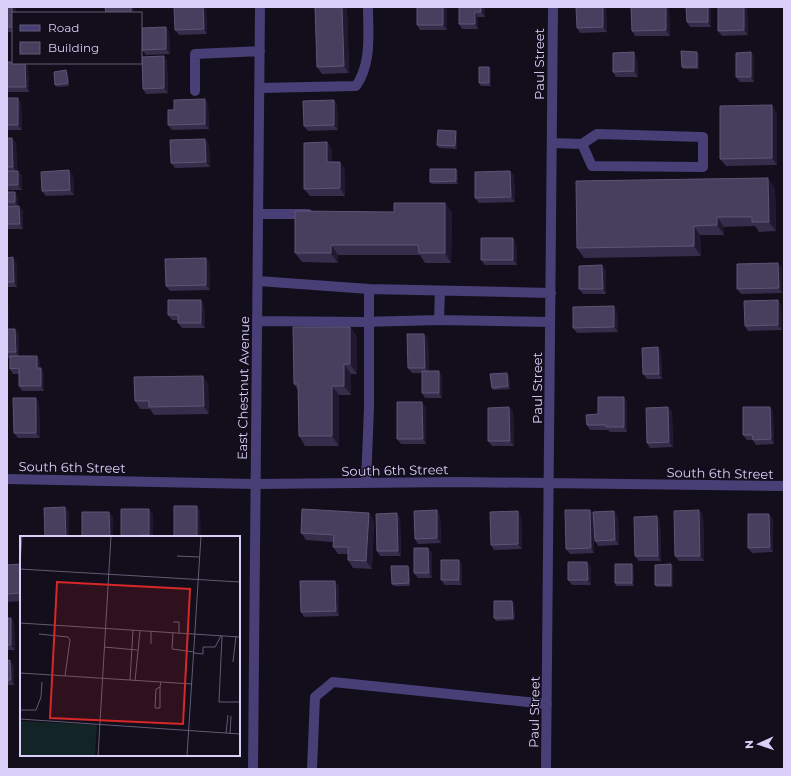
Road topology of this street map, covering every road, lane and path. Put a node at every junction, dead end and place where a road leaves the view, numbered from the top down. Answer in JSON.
{"nodes":[{"id":1,"x":260,"y":7,"type":"edge"},
{"id":2,"x":368,"y":7,"type":"edge"},
{"id":3,"x":553,"y":7,"type":"edge"},
{"id":4,"x":260,"y":52,"type":"junction"},
{"id":5,"x":260,"y":88,"type":"junction"},
{"id":6,"x":195,"y":91,"type":"dead end"},
{"id":7,"x":552,"y":143,"type":"junction"},
{"id":8,"x":582,"y":144,"type":"junction"},
{"id":9,"x":258,"y":214,"type":"junction"},
{"id":10,"x":317,"y":214,"type":"edge"},
{"id":11,"x":258,"y":281,"type":"junction"},
{"id":12,"x":369,"y":289,"type":"junction"},
{"id":13,"x":440,"y":291,"type":"junction"},
{"id":14,"x":551,"y":293,"type":"junction"},
{"id":15,"x":439,"y":320,"type":"junction"},
{"id":16,"x":257,"y":321,"type":"junction"},
{"id":17,"x":368,"y":322,"type":"junction"},
{"id":18,"x":550,"y":322,"type":"junction"},
{"id":19,"x":7,"y":480,"type":"edge"},
{"id":20,"x":366,"y":483,"type":"junction"},
{"id":21,"x":549,"y":483,"type":"junction"},
{"id":22,"x":256,"y":484,"type":"junction"},
{"id":23,"x":784,"y":486,"type":"edge"},
{"id":24,"x":547,"y":704,"type":"junction"},
{"id":25,"x":253,"y":769,"type":"edge"},
{"id":26,"x":312,"y":769,"type":"edge"},
{"id":27,"x":546,"y":769,"type":"edge"}],
"edges":[{"from":1,"to":4,"type":"street","name":"East Chestnut Avenue"},
{"from":2,"to":5,"type":"street"},
{"from":3,"to":7,"type":"street","name":"Paul Street"},
{"from":4,"to":5,"type":"street","name":"East Chestnut Avenue"},
{"from":4,"to":6,"type":"street"},
{"from":5,"to":9,"type":"street","name":"East Chestnut Avenue"},
{"from":7,"to":8,"type":"street"},
{"from":7,"to":14,"type":"street","name":"Paul Street"},
{"from":8,"to":8,"type":"street"},
{"from":9,"to":10,"type":"street"},
{"from":9,"to":11,"type":"street","name":"East Chestnut Avenue"},
{"from":11,"to":12,"type":"street"},
{"from":11,"to":16,"type":"street","name":"East Chestnut Avenue"},
{"from":12,"to":13,"type":"street"},
{"from":12,"to":17,"type":"street"},
{"from":13,"to":14,"type":"street"},
{"from":13,"to":15,"type":"street"},
{"from":14,"to":18,"type":"street","name":"Paul Street"},
{"from":15,"to":17,"type":"street"},
{"from":15,"to":18,"type":"street"},
{"from":16,"to":17,"type":"street"},
{"from":16,"to":22,"type":"street","name":"East Chestnut Avenue"},
{"from":17,"to":20,"type":"street"},
{"from":18,"to":21,"type":"street","name":"Paul Street"},
{"from":19,"to":22,"type":"street","name":"South 6th Street"},
{"from":20,"to":21,"type":"street","name":"South 6th Street"},
{"from":20,"to":22,"type":"street","name":"South 6th Street"},
{"from":21,"to":23,"type":"street","name":"South 6th Street"},
{"from":21,"to":24,"type":"street","name":"Paul Street"},
{"from":22,"to":25,"type":"street","name":"East Chestnut Avenue"},
{"from":24,"to":26,"type":"street"},
{"from":24,"to":27,"type":"street","name":"Paul Street"}]}
